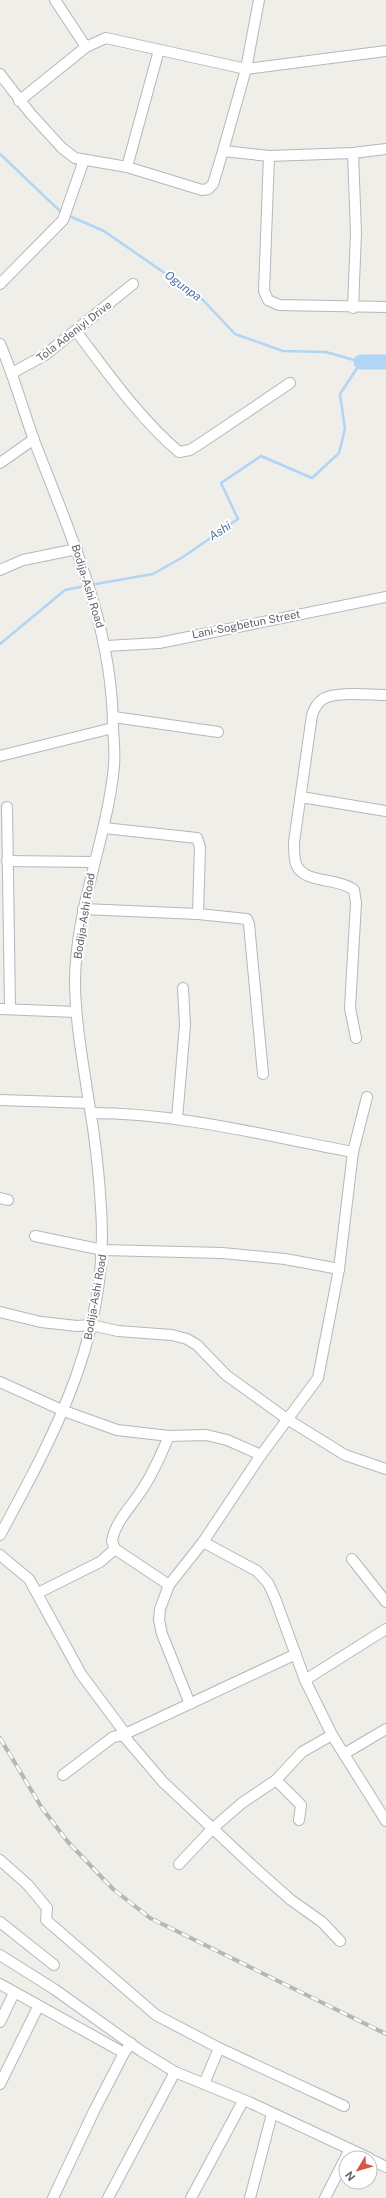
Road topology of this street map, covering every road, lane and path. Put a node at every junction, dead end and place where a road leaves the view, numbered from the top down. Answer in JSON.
{"nodes":[{"id":1,"x":55,"y":0,"type":"edge"},
{"id":2,"x":259,"y":0,"type":"edge"},
{"id":3,"x":86,"y":47,"type":"junction"},
{"id":4,"x":159,"y":50,"type":"junction"},
{"id":5,"x":386,"y":51,"type":"edge"},
{"id":6,"x":246,"y":69,"type":"junction"},
{"id":7,"x":0,"y":74,"type":"edge"},
{"id":8,"x":19,"y":101,"type":"junction"},
{"id":9,"x":386,"y":149,"type":"edge"},
{"id":10,"x":223,"y":151,"type":"junction"},
{"id":11,"x":353,"y":153,"type":"junction"},
{"id":12,"x":269,"y":156,"type":"junction"},
{"id":13,"x":84,"y":160,"type":"junction"},
{"id":14,"x":127,"y":167,"type":"junction"},
{"id":15,"x":0,"y":284,"type":"edge"},
{"id":16,"x":133,"y":284,"type":"dead end"},
{"id":17,"x":353,"y":308,"type":"junction"},
{"id":18,"x":386,"y":308,"type":"edge"},
{"id":19,"x":76,"y":331,"type":"junction"},
{"id":20,"x":0,"y":344,"type":"edge"},
{"id":21,"x":12,"y":373,"type":"junction"},
{"id":22,"x":290,"y":383,"type":"dead end"},
{"id":23,"x":34,"y":439,"type":"junction"},
{"id":24,"x":0,"y":463,"type":"edge"},
{"id":25,"x":77,"y":549,"type":"junction"},
{"id":26,"x":0,"y":570,"type":"edge"},
{"id":27,"x":386,"y":597,"type":"edge"},
{"id":28,"x":106,"y":646,"type":"junction"},
{"id":29,"x":386,"y":695,"type":"edge"},
{"id":30,"x":114,"y":722,"type":"junction"},
{"id":31,"x":218,"y":732,"type":"dead end"},
{"id":32,"x":0,"y":756,"type":"edge"},
{"id":33,"x":301,"y":797,"type":"junction"},
{"id":34,"x":7,"y":807,"type":"dead end"},
{"id":35,"x":386,"y":811,"type":"edge"},
{"id":36,"x":104,"y":828,"type":"junction"},
{"id":37,"x":7,"y":861,"type":"junction"},
{"id":38,"x":93,"y":862,"type":"junction"},
{"id":39,"x":83,"y":909,"type":"junction"},
{"id":40,"x":198,"y":914,"type":"junction"},
{"id":41,"x":183,"y":988,"type":"dead end"},
{"id":42,"x":5,"y":1009,"type":"edge"},
{"id":43,"x":76,"y":1012,"type":"junction"},
{"id":44,"x":356,"y":1038,"type":"dead end"},
{"id":45,"x":263,"y":1074,"type":"dead end"},
{"id":46,"x":367,"y":1097,"type":"dead end"},
{"id":47,"x":0,"y":1100,"type":"edge"},
{"id":48,"x":90,"y":1108,"type":"junction"},
{"id":49,"x":177,"y":1119,"type":"junction"},
{"id":50,"x":353,"y":1152,"type":"junction"},
{"id":51,"x":35,"y":1236,"type":"dead end"},
{"id":52,"x":103,"y":1250,"type":"junction"},
{"id":53,"x":339,"y":1269,"type":"junction"},
{"id":54,"x":0,"y":1312,"type":"edge"},
{"id":55,"x":91,"y":1325,"type":"junction"},
{"id":56,"x":0,"y":1382,"type":"edge"},
{"id":57,"x":64,"y":1412,"type":"junction"},
{"id":58,"x":287,"y":1419,"type":"junction"},
{"id":59,"x":169,"y":1436,"type":"junction"},
{"id":60,"x":261,"y":1455,"type":"junction"},
{"id":61,"x":386,"y":1469,"type":"edge"},
{"id":62,"x":0,"y":1535,"type":"edge"},
{"id":63,"x":203,"y":1542,"type":"junction"},
{"id":64,"x":115,"y":1549,"type":"junction"},
{"id":65,"x":0,"y":1555,"type":"edge"},
{"id":66,"x":352,"y":1558,"type":"dead end"},
{"id":67,"x":169,"y":1585,"type":"junction"},
{"id":68,"x":38,"y":1594,"type":"junction"},
{"id":69,"x":386,"y":1602,"type":"edge"},
{"id":70,"x":386,"y":1629,"type":"edge"},
{"id":71,"x":296,"y":1654,"type":"junction"},
{"id":72,"x":305,"y":1680,"type":"junction"},
{"id":73,"x":190,"y":1704,"type":"junction"},
{"id":74,"x":386,"y":1728,"type":"edge"},
{"id":75,"x":124,"y":1734,"type":"junction"},
{"id":76,"x":332,"y":1735,"type":"junction"},
{"id":77,"x":344,"y":1754,"type":"junction"},
{"id":78,"x":63,"y":1775,"type":"dead end"},
{"id":79,"x":276,"y":1780,"type":"junction"},
{"id":80,"x":299,"y":1820,"type":"dead end"},
{"id":81,"x":386,"y":1821,"type":"edge"},
{"id":82,"x":212,"y":1829,"type":"junction"},
{"id":83,"x":0,"y":1860,"type":"edge"},
{"id":84,"x":179,"y":1864,"type":"dead end"},
{"id":85,"x":0,"y":1922,"type":"edge"},
{"id":86,"x":340,"y":1941,"type":"dead end"},
{"id":87,"x":0,"y":1955,"type":"edge"},
{"id":88,"x":54,"y":1965,"type":"dead end"},
{"id":89,"x":0,"y":1984,"type":"edge"},
{"id":90,"x":14,"y":1993,"type":"junction"},
{"id":91,"x":38,"y":2007,"type":"junction"},
{"id":92,"x":0,"y":2022,"type":"edge"},
{"id":93,"x":132,"y":2043,"type":"junction"},
{"id":94,"x":219,"y":2048,"type":"junction"},
{"id":95,"x":124,"y":2053,"type":"junction"},
{"id":96,"x":4,"y":2068,"type":"edge"},
{"id":97,"x":175,"y":2072,"type":"junction"},
{"id":98,"x":0,"y":2084,"type":"edge"},
{"id":99,"x":204,"y":2084,"type":"junction"},
{"id":100,"x":243,"y":2101,"type":"junction"},
{"id":101,"x":344,"y":2106,"type":"dead end"},
{"id":102,"x":272,"y":2114,"type":"junction"},
{"id":103,"x":350,"y":2148,"type":"junction"},
{"id":104,"x":354,"y":2150,"type":"edge"},
{"id":105,"x":53,"y":2198,"type":"edge"},
{"id":106,"x":108,"y":2198,"type":"edge"},
{"id":107,"x":190,"y":2198,"type":"edge"},
{"id":108,"x":250,"y":2198,"type":"edge"},
{"id":109,"x":325,"y":2198,"type":"edge"}],
"edges":[{"from":1,"to":3,"type":"street"},
{"from":2,"to":6,"type":"street"},
{"from":3,"to":4,"type":"street"},
{"from":3,"to":8,"type":"street"},
{"from":4,"to":6,"type":"street"},
{"from":4,"to":14,"type":"street"},
{"from":5,"to":6,"type":"street"},
{"from":6,"to":10,"type":"street"},
{"from":7,"to":8,"type":"street"},
{"from":8,"to":13,"type":"street"},
{"from":9,"to":11,"type":"street"},
{"from":10,"to":12,"type":"street"},
{"from":10,"to":14,"type":"street"},
{"from":11,"to":12,"type":"street"},
{"from":11,"to":17,"type":"street"},
{"from":12,"to":17,"type":"street"},
{"from":13,"to":14,"type":"street"},
{"from":13,"to":15,"type":"street"},
{"from":16,"to":19,"type":"street","name":"Tola Adeniyi Drive"},
{"from":17,"to":18,"type":"street"},
{"from":19,"to":21,"type":"street","name":"Tola Adeniyi Drive"},
{"from":19,"to":22,"type":"street"},
{"from":20,"to":21,"type":"street","name":"Bodija-Ashi Road"},
{"from":21,"to":23,"type":"street","name":"Bodija-Ashi Road"},
{"from":23,"to":24,"type":"street"},
{"from":23,"to":25,"type":"street","name":"Bodija-Ashi Road"},
{"from":25,"to":26,"type":"street"},
{"from":25,"to":28,"type":"street","name":"Bodija-Ashi Road"},
{"from":27,"to":28,"type":"street","name":"Lani-Sogbetun Street"},
{"from":28,"to":30,"type":"street","name":"Bodija-Ashi Road"},
{"from":29,"to":33,"type":"street"},
{"from":30,"to":31,"type":"street"},
{"from":30,"to":32,"type":"street"},
{"from":30,"to":36,"type":"street","name":"Bodija-Ashi Road"},
{"from":33,"to":35,"type":"street"},
{"from":33,"to":44,"type":"street"},
{"from":34,"to":37,"type":"street"},
{"from":36,"to":38,"type":"street","name":"Bodija-Ashi Road"},
{"from":36,"to":40,"type":"street"},
{"from":37,"to":38,"type":"street"},
{"from":37,"to":42,"type":"street"},
{"from":38,"to":39,"type":"street","name":"Bodija-Ashi Road"},
{"from":39,"to":40,"type":"street"},
{"from":39,"to":43,"type":"street","name":"Bodija-Ashi Road"},
{"from":40,"to":45,"type":"street"},
{"from":41,"to":49,"type":"street"},
{"from":42,"to":43,"type":"street"},
{"from":43,"to":48,"type":"street","name":"Bodija-Ashi Road"},
{"from":46,"to":50,"type":"street"},
{"from":47,"to":48,"type":"street"},
{"from":48,"to":49,"type":"street"},
{"from":48,"to":52,"type":"street","name":"Bodija-Ashi Road"},
{"from":49,"to":50,"type":"street"},
{"from":50,"to":53,"type":"street"},
{"from":51,"to":52,"type":"street"},
{"from":52,"to":53,"type":"street"},
{"from":52,"to":55,"type":"street","name":"Bodija-Ashi Road"},
{"from":53,"to":58,"type":"street"},
{"from":54,"to":55,"type":"street"},
{"from":55,"to":57,"type":"street","name":"Bodija-Ashi Road"},
{"from":55,"to":58,"type":"street"},
{"from":56,"to":57,"type":"street"},
{"from":57,"to":59,"type":"street"},
{"from":57,"to":62,"type":"street","name":"Bodija-Ashi Road"},
{"from":58,"to":60,"type":"street"},
{"from":58,"to":61,"type":"street"},
{"from":59,"to":60,"type":"street"},
{"from":59,"to":64,"type":"street"},
{"from":60,"to":63,"type":"street"},
{"from":63,"to":67,"type":"street"},
{"from":63,"to":71,"type":"street"},
{"from":64,"to":67,"type":"street"},
{"from":64,"to":68,"type":"street"},
{"from":65,"to":68,"type":"street"},
{"from":66,"to":69,"type":"street"},
{"from":67,"to":73,"type":"street"},
{"from":68,"to":75,"type":"street"},
{"from":70,"to":72,"type":"street"},
{"from":71,"to":72,"type":"street"},
{"from":71,"to":73,"type":"street"},
{"from":72,"to":76,"type":"street"},
{"from":73,"to":75,"type":"street"},
{"from":74,"to":77,"type":"street"},
{"from":75,"to":78,"type":"street"},
{"from":75,"to":82,"type":"street"},
{"from":76,"to":77,"type":"street"},
{"from":76,"to":79,"type":"street"},
{"from":77,"to":81,"type":"street"},
{"from":79,"to":80,"type":"street"},
{"from":79,"to":82,"type":"street"},
{"from":82,"to":84,"type":"street"},
{"from":82,"to":86,"type":"street"},
{"from":83,"to":94,"type":"street"},
{"from":85,"to":88,"type":"street"},
{"from":87,"to":93,"type":"street"},
{"from":89,"to":90,"type":"street"},
{"from":90,"to":91,"type":"street"},
{"from":90,"to":92,"type":"street"},
{"from":91,"to":95,"type":"street"},
{"from":91,"to":96,"type":"street"},
{"from":93,"to":95,"type":"street"},
{"from":93,"to":97,"type":"street"},
{"from":94,"to":99,"type":"street"},
{"from":94,"to":101,"type":"street"},
{"from":95,"to":105,"type":"street"},
{"from":96,"to":98,"type":"street"},
{"from":97,"to":99,"type":"street"},
{"from":97,"to":106,"type":"street"},
{"from":99,"to":100,"type":"street"},
{"from":100,"to":102,"type":"street"},
{"from":100,"to":107,"type":"street"},
{"from":102,"to":103,"type":"street"},
{"from":102,"to":108,"type":"street"},
{"from":103,"to":104,"type":"street"},
{"from":103,"to":109,"type":"street"}]}
